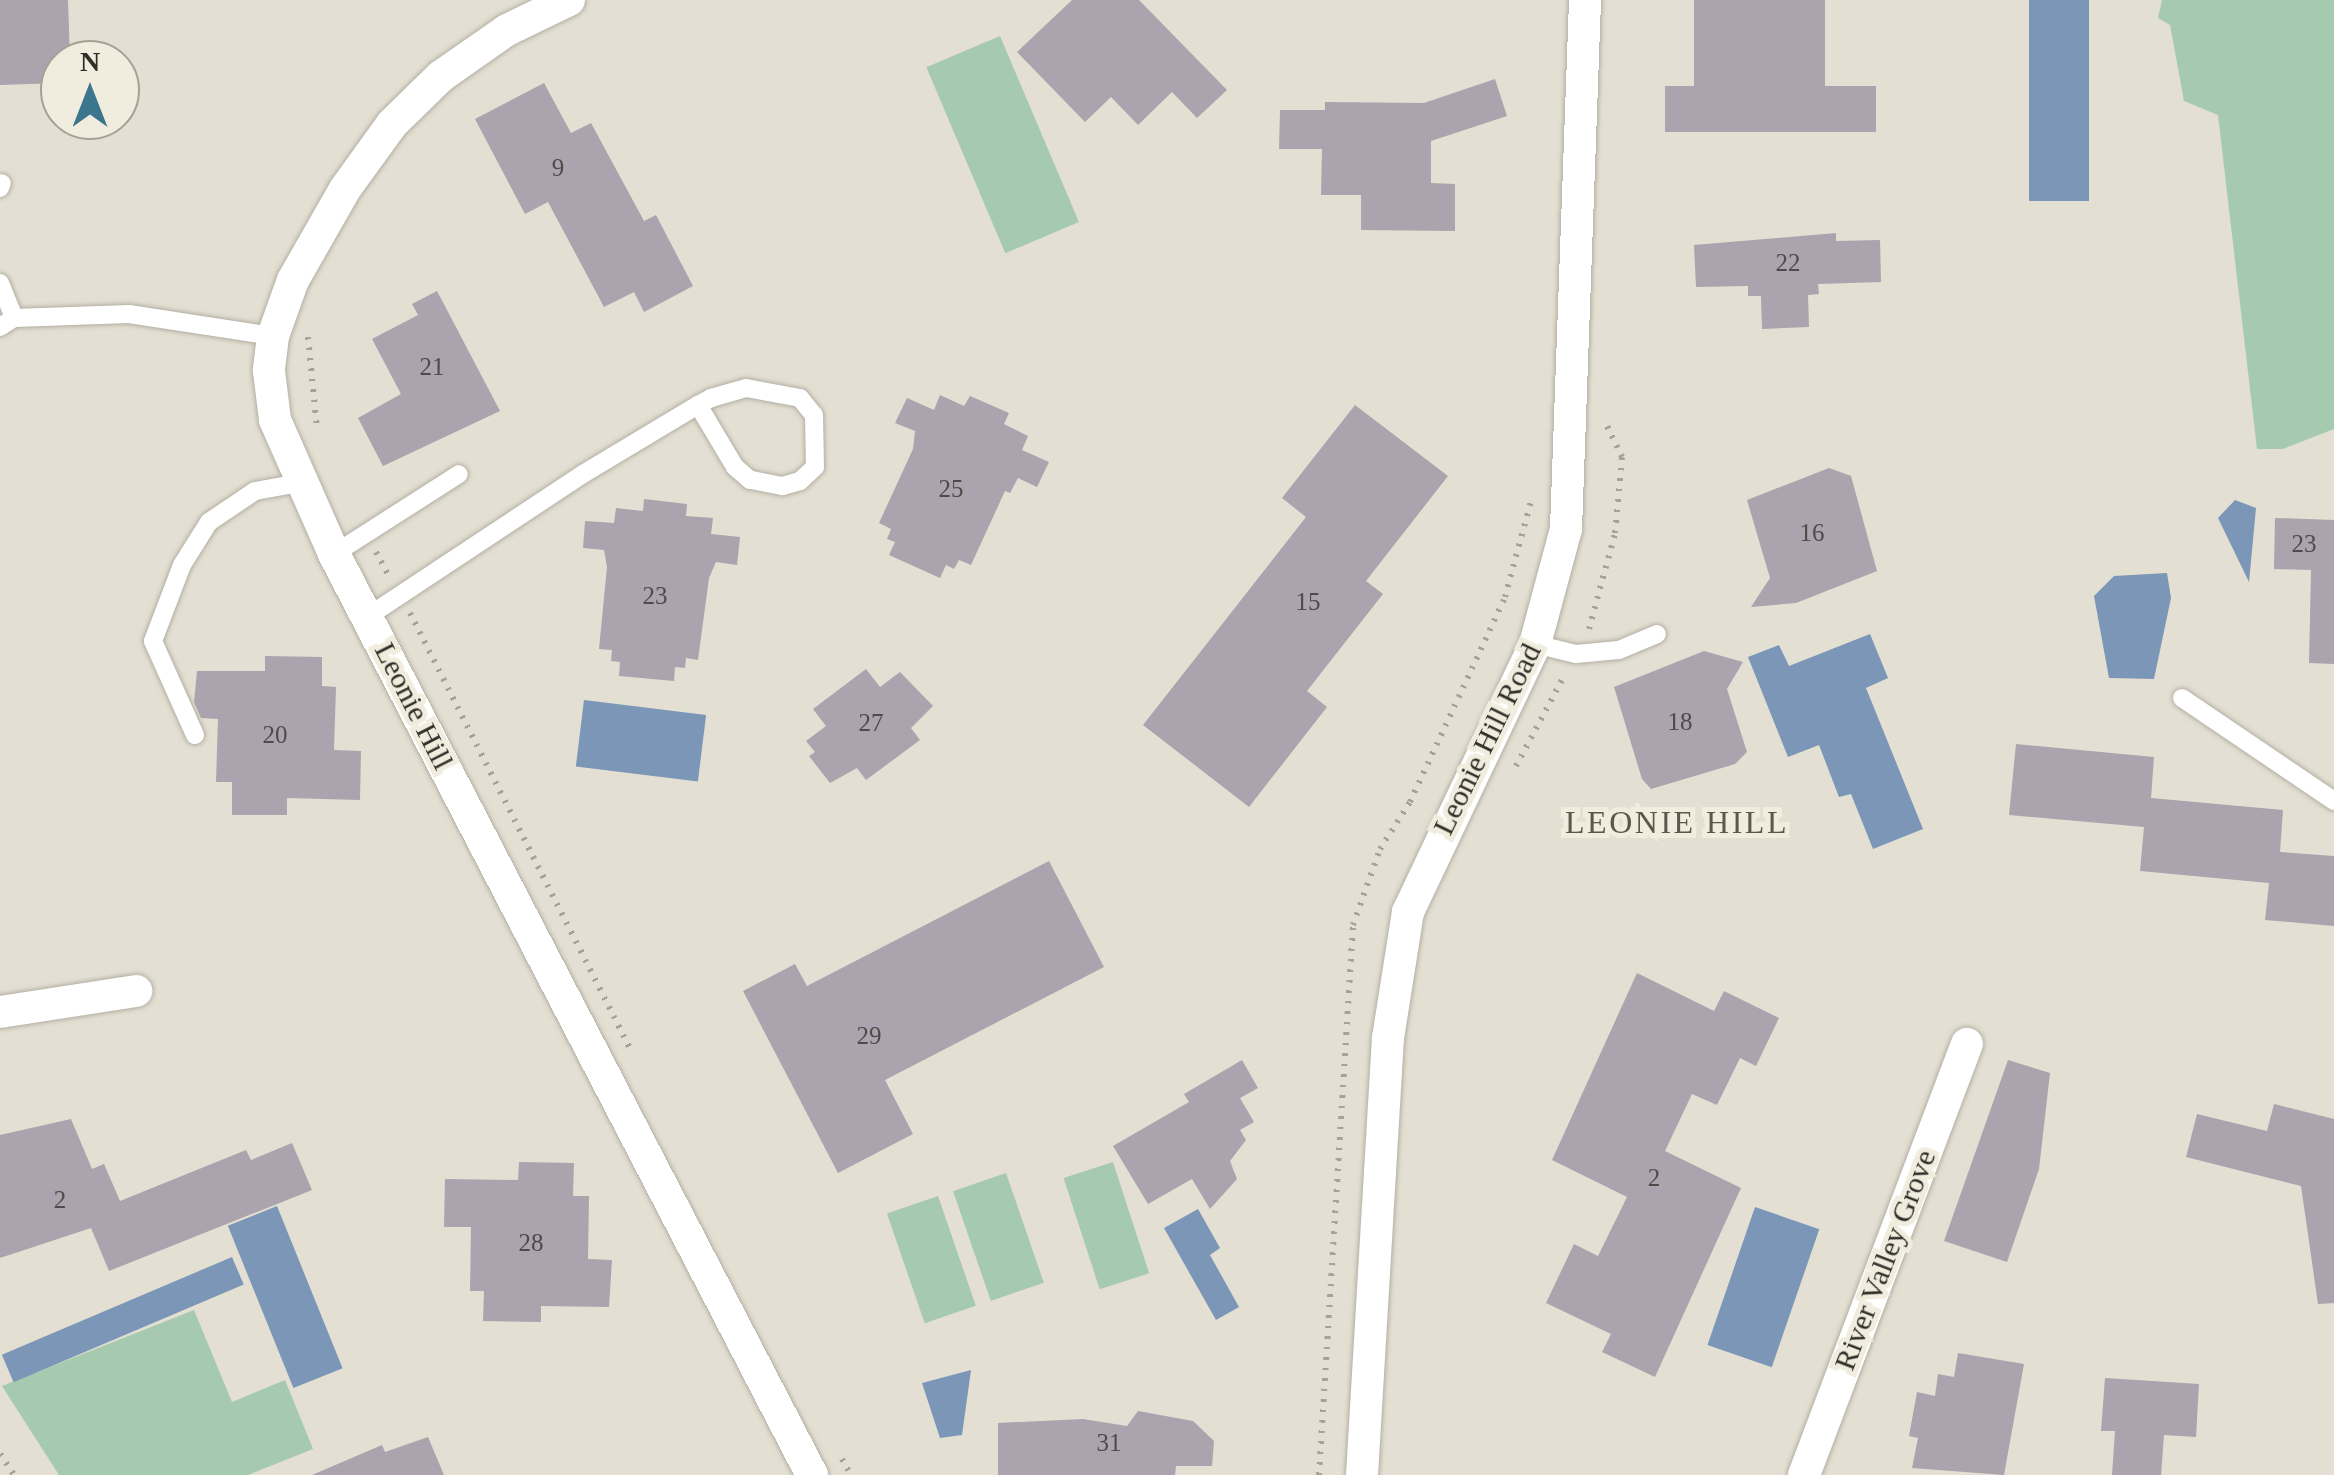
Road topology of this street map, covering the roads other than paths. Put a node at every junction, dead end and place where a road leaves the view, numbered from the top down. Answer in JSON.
{"nodes":[{"id":1,"x":569,"y":0,"type":"edge"},
{"id":2,"x":1585,"y":0,"type":"edge"},
{"id":3,"x":0,"y":283,"type":"edge"},
{"id":4,"x":7,"y":322,"type":"edge"},
{"id":5,"x":273,"y":336,"type":"junction"},
{"id":6,"x":698,"y":405,"type":"junction"},
{"id":7,"x":460,"y":474,"type":"dead end"},
{"id":8,"x":300,"y":483,"type":"junction"},
{"id":9,"x":334,"y":554,"type":"junction"},
{"id":10,"x":368,"y":617,"type":"junction"},
{"id":11,"x":1657,"y":634,"type":"dead end"},
{"id":12,"x":1535,"y":644,"type":"junction"},
{"id":13,"x":2182,"y":698,"type":"dead end"},
{"id":14,"x":195,"y":734,"type":"dead end"},
{"id":15,"x":2334,"y":800,"type":"edge"},
{"id":16,"x":136,"y":991,"type":"dead end"},
{"id":17,"x":0,"y":1012,"type":"edge"},
{"id":18,"x":1967,"y":1044,"type":"dead end"},
{"id":19,"x":812,"y":1475,"type":"edge"},
{"id":20,"x":1362,"y":1475,"type":"edge"},
{"id":21,"x":1804,"y":1475,"type":"edge"}],
"edges":[{"from":1,"to":5,"type":"street","name":"Leonie Hill"},
{"from":2,"to":12,"type":"street","name":"Leonie Hill Road"},
{"from":3,"to":4,"type":"lane"},
{"from":4,"to":5,"type":"lane"},
{"from":5,"to":8,"type":"street","name":"Leonie Hill"},
{"from":6,"to":6,"type":"lane"},
{"from":6,"to":10,"type":"lane"},
{"from":7,"to":9,"type":"lane"},
{"from":8,"to":9,"type":"street","name":"Leonie Hill"},
{"from":8,"to":14,"type":"lane"},
{"from":9,"to":10,"type":"street","name":"Leonie Hill"},
{"from":10,"to":19,"type":"street","name":"Leonie Hill"},
{"from":11,"to":12,"type":"lane"},
{"from":12,"to":20,"type":"street","name":"Leonie Hill Road"},
{"from":13,"to":15,"type":"lane"},
{"from":16,"to":17,"type":"street"},
{"from":18,"to":21,"type":"street","name":"River Valley Grove"}]}
